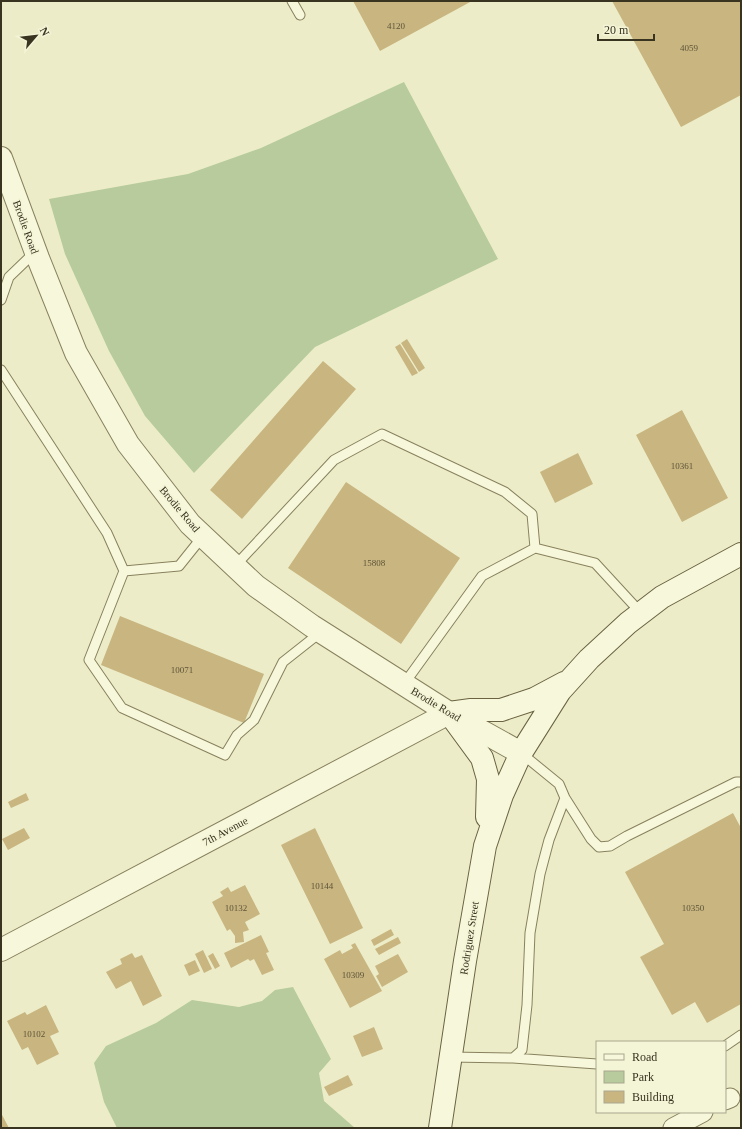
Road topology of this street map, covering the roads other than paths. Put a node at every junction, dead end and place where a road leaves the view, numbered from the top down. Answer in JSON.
{"nodes":[{"id":1,"x":292,"y":1,"type":"edge"},
{"id":2,"x":300,"y":15,"type":"dead end"},
{"id":3,"x":1,"y":158,"type":"edge"},
{"id":4,"x":35,"y":252,"type":"junction"},
{"id":5,"x":1,"y":300,"type":"edge"},
{"id":6,"x":1,"y":370,"type":"edge"},
{"id":7,"x":203,"y":536,"type":"junction"},
{"id":8,"x":535,"y":548,"type":"junction"},
{"id":9,"x":741,"y":554,"type":"edge"},
{"id":10,"x":235,"y":566,"type":"junction"},
{"id":11,"x":124,"y":571,"type":"junction"},
{"id":12,"x":641,"y":613,"type":"junction"},
{"id":13,"x":321,"y":632,"type":"junction"},
{"id":14,"x":570,"y":680,"type":"junction"},
{"id":15,"x":404,"y":684,"type":"junction"},
{"id":16,"x":449,"y":713,"type":"junction"},
{"id":17,"x":521,"y":753,"type":"junction"},
{"id":18,"x":741,"y":782,"type":"edge"},
{"id":19,"x":566,"y":798,"type":"junction"},
{"id":20,"x":485,"y":846,"type":"junction"},
{"id":21,"x":1,"y":950,"type":"edge"},
{"id":22,"x":741,"y":1035,"type":"edge"},
{"id":23,"x":726,"y":1045,"type":"edge"},
{"id":24,"x":450,"y":1057,"type":"junction"},
{"id":25,"x":513,"y":1058,"type":"junction"},
{"id":26,"x":596,"y":1064,"type":"edge"},
{"id":27,"x":701,"y":1113,"type":"edge"},
{"id":28,"x":440,"y":1128,"type":"edge"},
{"id":29,"x":673,"y":1128,"type":"edge"}],
"edges":[{"from":1,"to":2,"type":"lane"},
{"from":3,"to":4,"type":"street","name":"Brodie Road"},
{"from":4,"to":5,"type":"lane"},
{"from":4,"to":7,"type":"street","name":"Brodie Road"},
{"from":6,"to":11,"type":"lane"},
{"from":7,"to":10,"type":"street","name":"Brodie Road"},
{"from":7,"to":11,"type":"lane"},
{"from":8,"to":10,"type":"lane"},
{"from":8,"to":12,"type":"lane"},
{"from":8,"to":15,"type":"lane"},
{"from":9,"to":12,"type":"street","name":"Rodriguez Street"},
{"from":10,"to":13,"type":"street","name":"Brodie Road"},
{"from":11,"to":13,"type":"lane"},
{"from":12,"to":14,"type":"street","name":"Rodriguez Street"},
{"from":13,"to":15,"type":"street","name":"Brodie Road"},
{"from":14,"to":16,"type":"street"},
{"from":14,"to":17,"type":"street","name":"Rodriguez Street"},
{"from":15,"to":16,"type":"street","name":"Brodie Road"},
{"from":16,"to":17,"type":"street","name":"Brodie Road"},
{"from":16,"to":20,"type":"street"},
{"from":16,"to":21,"type":"street","name":"7th Avenue"},
{"from":17,"to":19,"type":"lane"},
{"from":17,"to":20,"type":"street","name":"Rodriguez Street"},
{"from":18,"to":19,"type":"lane"},
{"from":19,"to":25,"type":"lane"},
{"from":20,"to":24,"type":"street","name":"Rodriguez Street"},
{"from":22,"to":23,"type":"lane"},
{"from":24,"to":25,"type":"lane"},
{"from":24,"to":28,"type":"street","name":"Rodriguez Street"},
{"from":25,"to":26,"type":"lane"},
{"from":27,"to":29,"type":"street"}]}
